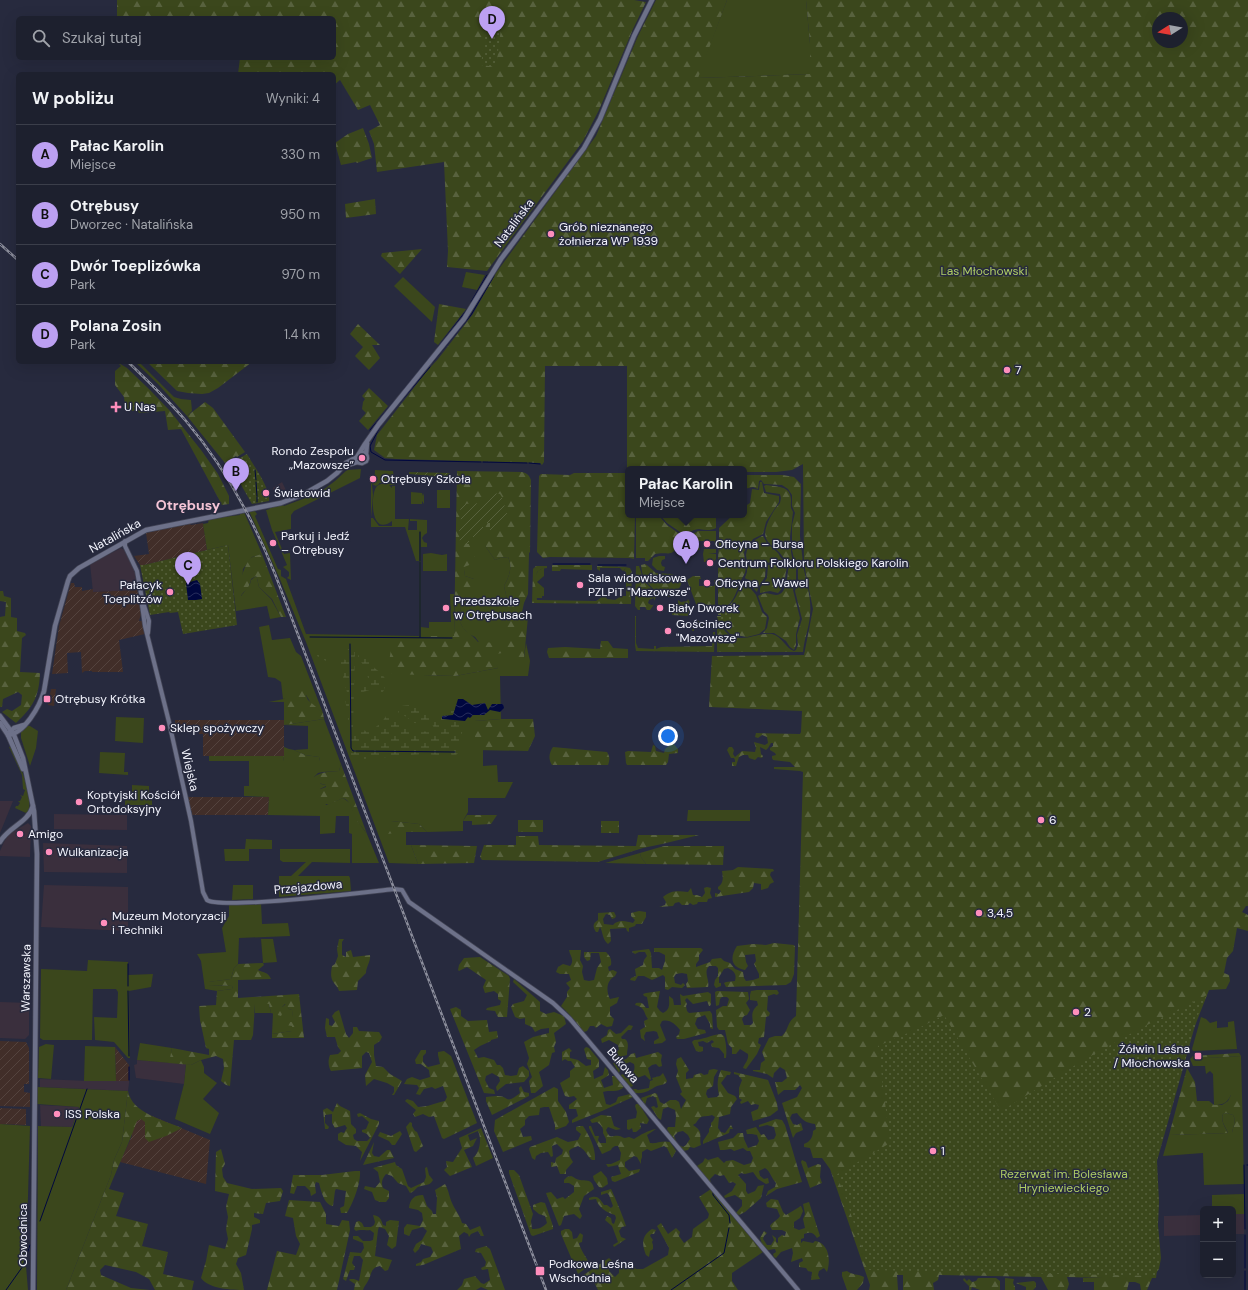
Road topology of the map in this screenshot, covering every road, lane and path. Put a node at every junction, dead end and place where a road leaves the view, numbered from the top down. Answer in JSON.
{"nodes":[{"id":1,"x":652,"y":0,"type":"edge"},
{"id":2,"x":125,"y":541,"type":"junction"},
{"id":3,"x":0,"y":716,"type":"edge"},
{"id":4,"x":0,"y":723,"type":"edge"},
{"id":5,"x":12,"y":733,"type":"junction"},
{"id":6,"x":8,"y":735,"type":"junction"},
{"id":7,"x":27,"y":777,"type":"junction"},
{"id":8,"x":33,"y":804,"type":"junction"},
{"id":9,"x":35,"y":813,"type":"junction"},
{"id":10,"x":28,"y":819,"type":"junction"},
{"id":11,"x":36,"y":823,"type":"junction"},
{"id":12,"x":0,"y":842,"type":"edge"},
{"id":13,"x":401,"y":889,"type":"joint"},
{"id":14,"x":217,"y":903,"type":"joint"},
{"id":15,"x":34,"y":1180,"type":"joint"},
{"id":16,"x":33,"y":1290,"type":"edge"},
{"id":17,"x":798,"y":1290,"type":"edge"}],
"edges":[{"from":1,"to":2,"type":"main road","name":"Natalińska"},
{"from":2,"to":5,"type":"main road","name":"Natalińska"},
{"from":2,"to":14,"type":"street","name":"Wiejska"},
{"from":3,"to":5,"type":"main road","name":"Warszawska"},
{"from":4,"to":6,"type":"main road","name":"Warszawska"},
{"from":5,"to":6,"type":"main road"},
{"from":5,"to":7,"type":"main road","name":"Warszawska"},
{"from":6,"to":7,"type":"main road","name":"Warszawska"},
{"from":7,"to":8,"type":"main road","name":"Warszawska"},
{"from":8,"to":9,"type":"main road","name":"Warszawska"},
{"from":8,"to":10,"type":"main road"},
{"from":9,"to":10,"type":"main road"},
{"from":9,"to":11,"type":"main road","name":"Warszawska"},
{"from":10,"to":11,"type":"main road"},
{"from":10,"to":12,"type":"main road"},
{"from":11,"to":15,"type":"main road","name":"Warszawska"},
{"from":13,"to":14,"type":"street","name":"Przejazdowa"},
{"from":13,"to":17,"type":"street","name":"Bukowa"},
{"from":15,"to":16,"type":"main road","name":"Obwodnica"}]}
